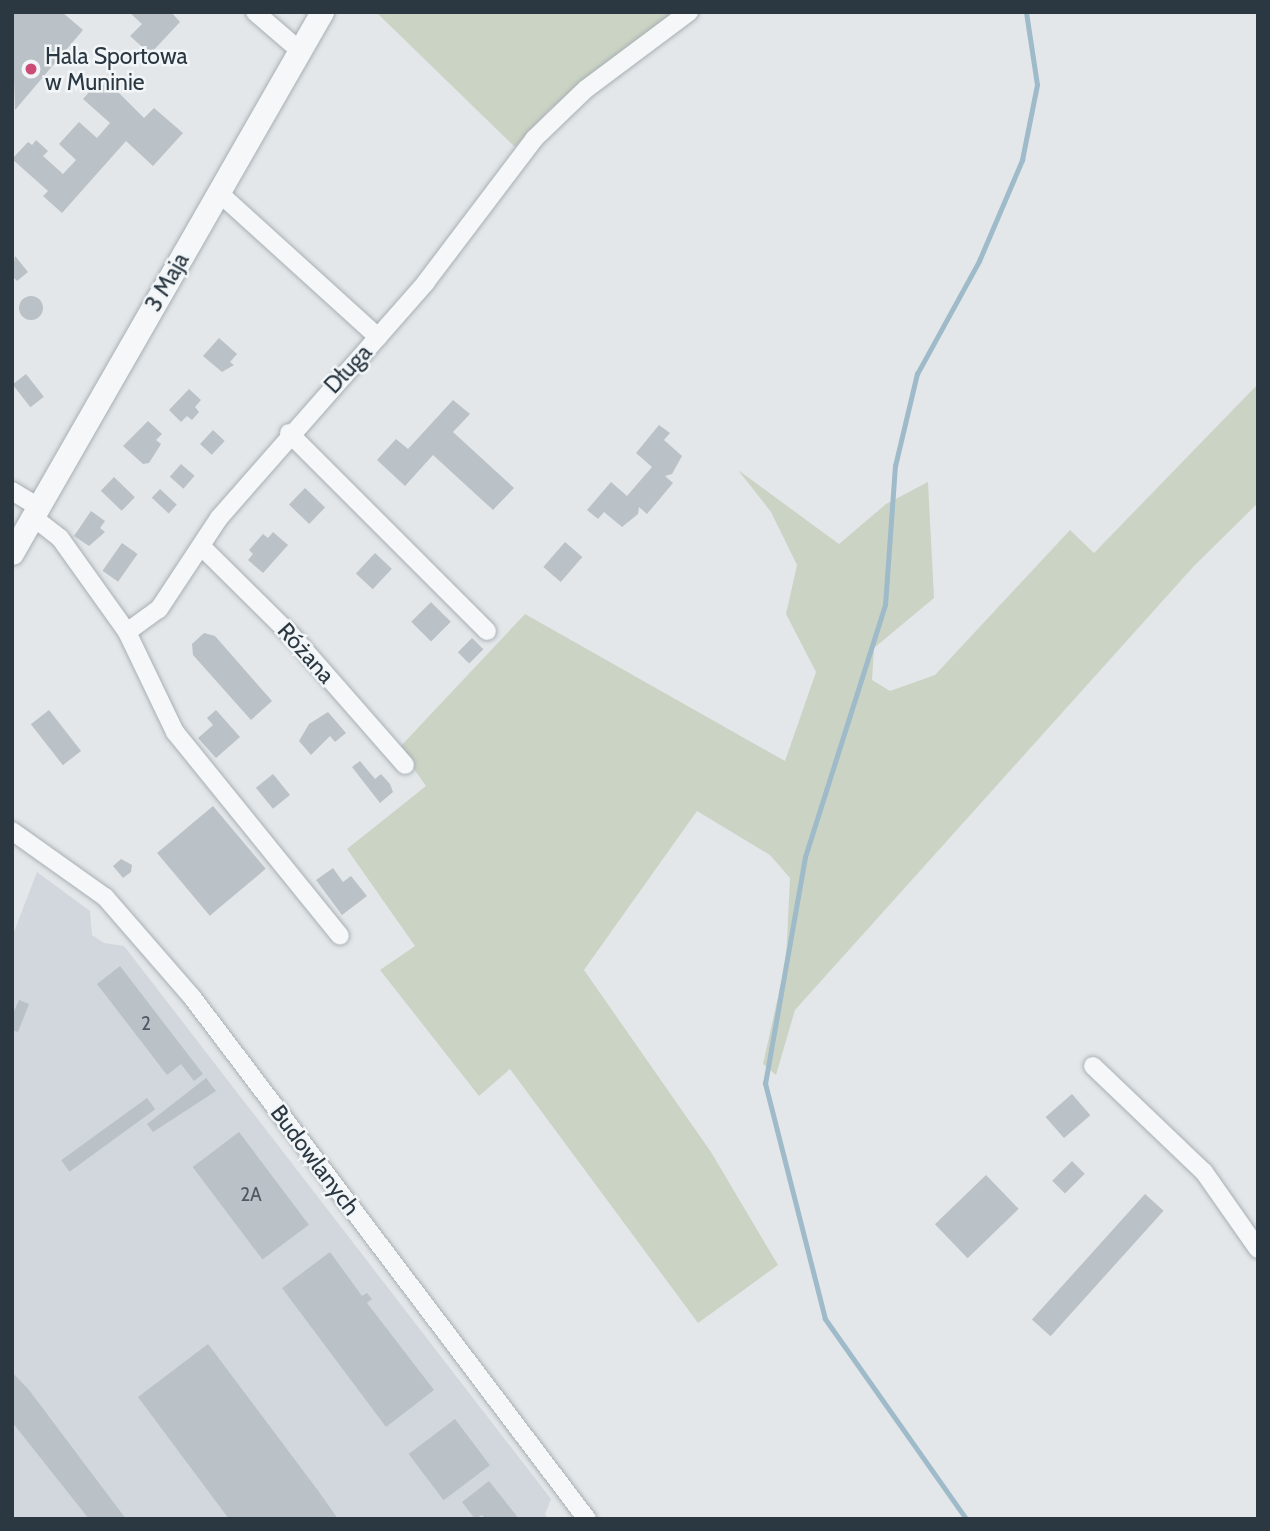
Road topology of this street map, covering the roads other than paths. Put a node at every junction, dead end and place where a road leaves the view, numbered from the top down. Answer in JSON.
{"nodes":[{"id":1,"x":255,"y":12,"type":"edge"},
{"id":2,"x":322,"y":12,"type":"edge"},
{"id":3,"x":689,"y":12,"type":"edge"},
{"id":4,"x":299,"y":50,"type":"junction"},
{"id":5,"x":218,"y":192,"type":"junction"},
{"id":6,"x":377,"y":337,"type":"junction"},
{"id":7,"x":289,"y":433,"type":"junction"},
{"id":8,"x":12,"y":491,"type":"edge"},
{"id":9,"x":36,"y":512,"type":"junction"},
{"id":10,"x":201,"y":547,"type":"junction"},
{"id":11,"x":12,"y":553,"type":"edge"},
{"id":12,"x":487,"y":631,"type":"dead end"},
{"id":13,"x":127,"y":632,"type":"junction"},
{"id":14,"x":405,"y":765,"type":"dead end"},
{"id":15,"x":12,"y":831,"type":"edge"},
{"id":16,"x":340,"y":936,"type":"dead end"},
{"id":17,"x":1093,"y":1066,"type":"dead end"},
{"id":18,"x":1258,"y":1249,"type":"edge"},
{"id":19,"x":587,"y":1519,"type":"edge"}],
"edges":[{"from":1,"to":4,"type":"street"},
{"from":2,"to":4,"type":"street","name":"3 Maja"},
{"from":3,"to":6,"type":"street","name":"Długa"},
{"from":4,"to":5,"type":"street","name":"3 Maja"},
{"from":5,"to":6,"type":"street"},
{"from":5,"to":9,"type":"street","name":"3 Maja"},
{"from":6,"to":7,"type":"street","name":"Długa"},
{"from":7,"to":10,"type":"street","name":"Długa"},
{"from":7,"to":12,"type":"street"},
{"from":8,"to":9,"type":"street"},
{"from":9,"to":11,"type":"street","name":"3 Maja"},
{"from":9,"to":13,"type":"street"},
{"from":10,"to":13,"type":"street","name":"Długa"},
{"from":10,"to":14,"type":"street","name":"Różana"},
{"from":13,"to":16,"type":"street"},
{"from":15,"to":19,"type":"street","name":"Budowlanych"},
{"from":17,"to":18,"type":"street"}]}
